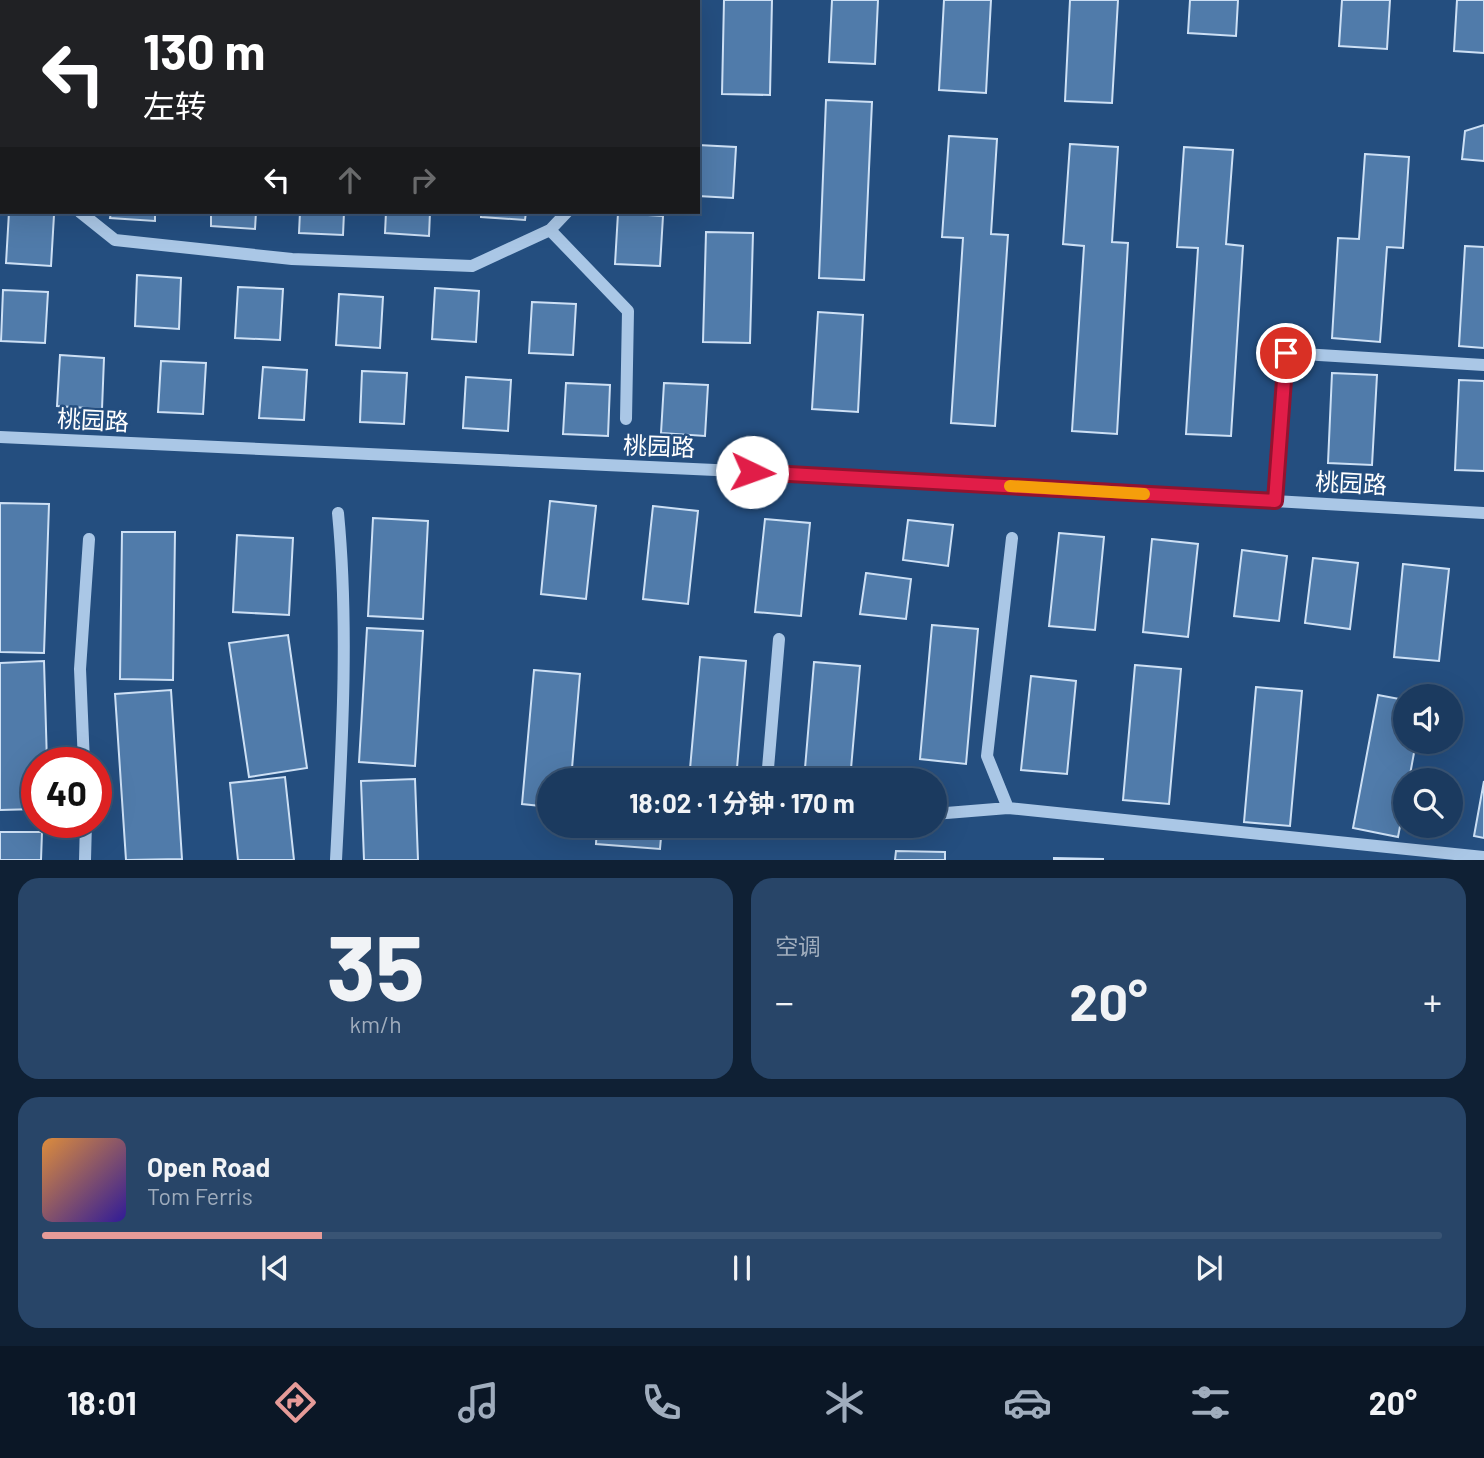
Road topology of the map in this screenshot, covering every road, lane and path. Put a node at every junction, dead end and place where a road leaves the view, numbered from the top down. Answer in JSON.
{"nodes":[{"id":1,"x":82,"y":214,"type":"edge"},
{"id":2,"x":566,"y":214,"type":"edge"},
{"id":3,"x":550,"y":230,"type":"junction"},
{"id":4,"x":1484,"y":365,"type":"edge"},
{"id":5,"x":626,"y":419,"type":"dead end"},
{"id":6,"x":0,"y":437,"type":"edge"},
{"id":7,"x":1275,"y":501,"type":"junction"},
{"id":8,"x":338,"y":513,"type":"dead end"},
{"id":9,"x":1484,"y":513,"type":"edge"},
{"id":10,"x":1012,"y":538,"type":"dead end"},
{"id":11,"x":89,"y":539,"type":"dead end"},
{"id":12,"x":779,"y":639,"type":"dead end"},
{"id":13,"x":83,"y":747,"type":"edge"},
{"id":14,"x":768,"y":768,"type":"edge"},
{"id":15,"x":1008,"y":808,"type":"junction"},
{"id":16,"x":947,"y":813,"type":"edge"},
{"id":17,"x":86,"y":838,"type":"edge"},
{"id":18,"x":1484,"y":857,"type":"edge"},
{"id":19,"x":85,"y":859,"type":"edge"},
{"id":20,"x":336,"y":859,"type":"edge"}],
"edges":[{"from":1,"to":3,"type":"street"},
{"from":2,"to":3,"type":"street"},
{"from":3,"to":5,"type":"street"},
{"from":4,"to":7,"type":"street"},
{"from":6,"to":7,"type":"street","name":"桃园路"},
{"from":7,"to":9,"type":"street","name":"桃园路"},
{"from":8,"to":20,"type":"street"},
{"from":10,"to":15,"type":"street"},
{"from":11,"to":13,"type":"street"},
{"from":12,"to":14,"type":"street"},
{"from":15,"to":16,"type":"street"},
{"from":15,"to":18,"type":"street"},
{"from":17,"to":19,"type":"street"}]}
